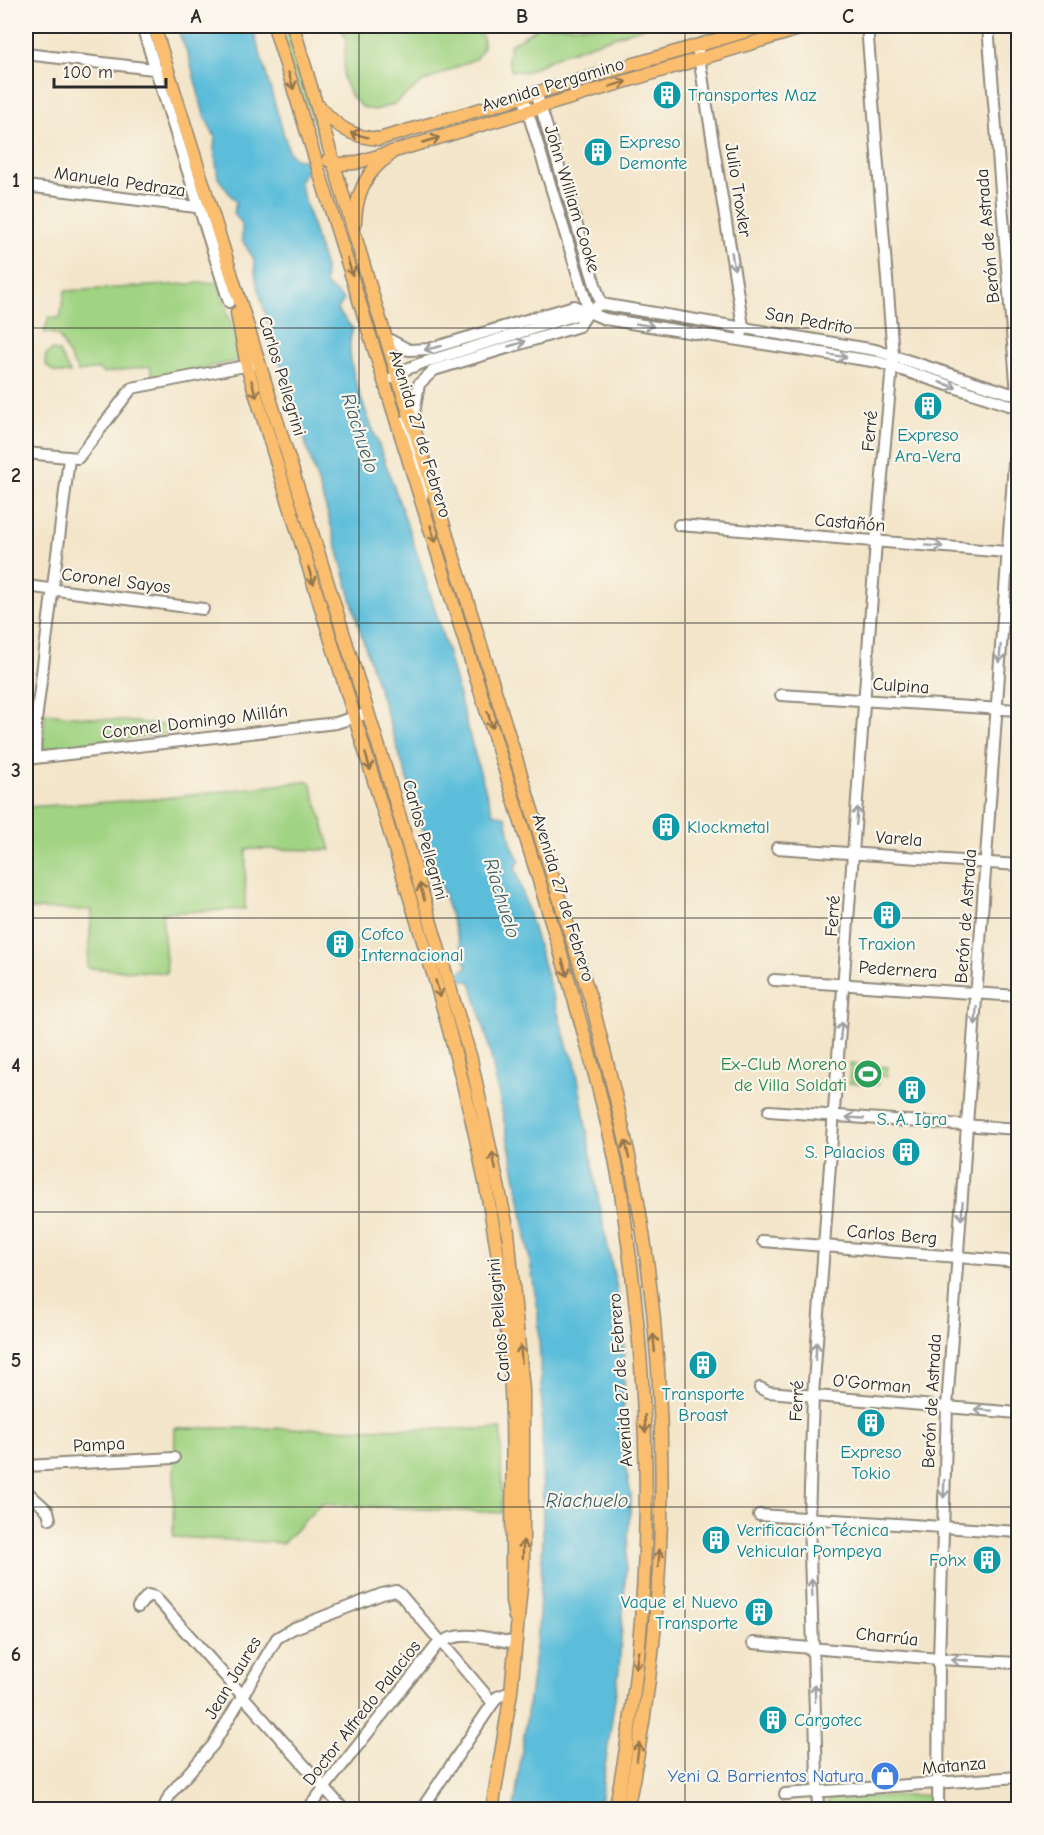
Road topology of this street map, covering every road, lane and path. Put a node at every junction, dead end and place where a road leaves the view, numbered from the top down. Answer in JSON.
{"nodes":[{"id":1,"x":142,"y":26,"type":"edge"},
{"id":2,"x":154,"y":26,"type":"edge"},
{"id":3,"x":274,"y":26,"type":"edge"},
{"id":4,"x":293,"y":26,"type":"edge"},
{"id":5,"x":764,"y":26,"type":"edge"},
{"id":6,"x":809,"y":26,"type":"edge"},
{"id":7,"x":867,"y":26,"type":"edge"},
{"id":8,"x":988,"y":26,"type":"edge"},
{"id":9,"x":697,"y":45,"type":"junction"},
{"id":10,"x":26,"y":54,"type":"edge"},
{"id":11,"x":700,"y":59,"type":"junction"},
{"id":12,"x":162,"y":70,"type":"junction"},
{"id":13,"x":536,"y":92,"type":"junction"},
{"id":14,"x":523,"y":96,"type":"junction"},
{"id":15,"x":317,"y":104,"type":"junction"},
{"id":16,"x":540,"y":107,"type":"junction"},
{"id":17,"x":527,"y":111,"type":"junction"},
{"id":18,"x":311,"y":144,"type":"junction"},
{"id":19,"x":399,"y":150,"type":"junction"},
{"id":20,"x":334,"y":163,"type":"junction"},
{"id":21,"x":26,"y":186,"type":"edge"},
{"id":22,"x":204,"y":208,"type":"junction"},
{"id":23,"x":354,"y":236,"type":"junction"},
{"id":24,"x":601,"y":304,"type":"junction"},
{"id":25,"x":590,"y":311,"type":"junction"},
{"id":26,"x":743,"y":326,"type":"junction"},
{"id":27,"x":386,"y":338,"type":"junction"},
{"id":28,"x":741,"y":339,"type":"junction"},
{"id":29,"x":893,"y":361,"type":"junction"},
{"id":30,"x":253,"y":364,"type":"junction"},
{"id":31,"x":398,"y":373,"type":"junction"},
{"id":32,"x":1018,"y":402,"type":"edge"},
{"id":33,"x":412,"y":419,"type":"junction"},
{"id":34,"x":26,"y":453,"type":"edge"},
{"id":35,"x":69,"y":459,"type":"junction"},
{"id":36,"x":422,"y":499,"type":"junction"},
{"id":37,"x":679,"y":525,"type":"dead end"},
{"id":38,"x":876,"y":542,"type":"junction"},
{"id":39,"x":1007,"y":551,"type":"junction"},
{"id":40,"x":1018,"y":553,"type":"edge"},
{"id":41,"x":26,"y":586,"type":"edge"},
{"id":42,"x":52,"y":590,"type":"junction"},
{"id":43,"x":203,"y":609,"type":"dead end"},
{"id":44,"x":781,"y":695,"type":"dead end"},
{"id":45,"x":866,"y":701,"type":"junction"},
{"id":46,"x":996,"y":709,"type":"junction"},
{"id":47,"x":1018,"y":710,"type":"edge"},
{"id":48,"x":368,"y":713,"type":"junction"},
{"id":49,"x":354,"y":717,"type":"junction"},
{"id":50,"x":31,"y":720,"type":"edge"},
{"id":51,"x":30,"y":758,"type":"edge"},
{"id":52,"x":777,"y":848,"type":"dead end"},
{"id":53,"x":854,"y":853,"type":"junction"},
{"id":54,"x":987,"y":862,"type":"junction"},
{"id":55,"x":1018,"y":864,"type":"edge"},
{"id":56,"x":555,"y":883,"type":"junction"},
{"id":57,"x":541,"y":887,"type":"junction"},
{"id":58,"x":774,"y":980,"type":"dead end"},
{"id":59,"x":844,"y":983,"type":"junction"},
{"id":60,"x":978,"y":993,"type":"junction"},
{"id":61,"x":1018,"y":996,"type":"edge"},
{"id":62,"x":769,"y":1111,"type":"dead end"},
{"id":63,"x":834,"y":1117,"type":"junction"},
{"id":64,"x":968,"y":1125,"type":"junction"},
{"id":65,"x":1018,"y":1129,"type":"edge"},
{"id":66,"x":641,"y":1231,"type":"junction"},
{"id":67,"x":627,"y":1234,"type":"junction"},
{"id":68,"x":763,"y":1241,"type":"dead end"},
{"id":69,"x":824,"y":1246,"type":"junction"},
{"id":70,"x":958,"y":1257,"type":"junction"},
{"id":71,"x":1018,"y":1262,"type":"edge"},
{"id":72,"x":643,"y":1380,"type":"junction"},
{"id":73,"x":657,"y":1381,"type":"junction"},
{"id":74,"x":760,"y":1388,"type":"dead end"},
{"id":75,"x":813,"y":1395,"type":"junction"},
{"id":76,"x":947,"y":1407,"type":"junction"},
{"id":77,"x":1018,"y":1413,"type":"edge"},
{"id":78,"x":174,"y":1458,"type":"dead end"},
{"id":79,"x":26,"y":1466,"type":"edge"},
{"id":80,"x":26,"y":1491,"type":"edge"},
{"id":81,"x":759,"y":1515,"type":"dead end"},
{"id":82,"x":50,"y":1519,"type":"dead end"},
{"id":83,"x":808,"y":1520,"type":"junction"},
{"id":84,"x":943,"y":1525,"type":"junction"},
{"id":85,"x":1018,"y":1532,"type":"edge"},
{"id":86,"x":138,"y":1607,"type":"dead end"},
{"id":87,"x":516,"y":1628,"type":"junction"},
{"id":88,"x":442,"y":1641,"type":"junction"},
{"id":89,"x":516,"y":1643,"type":"junction"},
{"id":90,"x":753,"y":1643,"type":"dead end"},
{"id":91,"x":814,"y":1647,"type":"junction"},
{"id":92,"x":939,"y":1659,"type":"junction"},
{"id":93,"x":1018,"y":1663,"type":"edge"},
{"id":94,"x":511,"y":1692,"type":"junction"},
{"id":95,"x":242,"y":1696,"type":"junction"},
{"id":96,"x":493,"y":1703,"type":"junction"},
{"id":97,"x":1018,"y":1777,"type":"edge"},
{"id":98,"x":938,"y":1785,"type":"junction"},
{"id":99,"x":325,"y":1787,"type":"junction"},
{"id":100,"x":785,"y":1794,"type":"dead end"},
{"id":101,"x":817,"y":1794,"type":"junction"},
{"id":102,"x":163,"y":1809,"type":"edge"},
{"id":103,"x":307,"y":1809,"type":"edge"},
{"id":104,"x":344,"y":1809,"type":"edge"},
{"id":105,"x":421,"y":1809,"type":"edge"},
{"id":106,"x":492,"y":1809,"type":"edge"},
{"id":107,"x":615,"y":1809,"type":"edge"},
{"id":108,"x":627,"y":1809,"type":"edge"},
{"id":109,"x":818,"y":1809,"type":"edge"},
{"id":110,"x":938,"y":1809,"type":"edge"}],
"edges":[{"from":1,"to":12,"type":"street","name":"Carlos Pellegrini"},
{"from":2,"to":12,"type":"main road","name":"Carlos Pellegrini"},
{"from":3,"to":18,"type":"main road","name":"Avenida 27 de Febrero","one_way":true},
{"from":4,"to":15,"type":"main road","name":"Avenida 27 de Febrero"},
{"from":5,"to":9,"type":"main road","name":"Avenida Pergamino"},
{"from":6,"to":11,"type":"main road","name":"Avenida Pergamino"},
{"from":7,"to":29,"type":"street","name":"Ferré"},
{"from":8,"to":32,"type":"street","name":"Berón de Astrada"},
{"from":9,"to":11,"type":"street","name":"Julio Troxler"},
{"from":9,"to":13,"type":"main road","name":"Avenida Pergamino"},
{"from":10,"to":12,"type":"street"},
{"from":16,"to":11,"type":"main road","name":"Avenida Pergamino","one_way":true},
{"from":11,"to":26,"type":"street","name":"Julio Troxler","one_way":true},
{"from":12,"to":22,"type":"main road","name":"Carlos Pellegrini"},
{"from":13,"to":14,"type":"main road","name":"Avenida Pergamino"},
{"from":13,"to":16,"type":"street","name":"John William Cooke"},
{"from":14,"to":15,"type":"main road","name":"Avenida Pergamino","one_way":true},
{"from":14,"to":17,"type":"street","name":"John William Cooke"},
{"from":15,"to":20,"type":"main road","name":"Avenida 27 de Febrero"},
{"from":16,"to":17,"type":"main road","name":"Avenida Pergamino"},
{"from":16,"to":24,"type":"street","name":"John William Cooke"},
{"from":19,"to":17,"type":"main road","name":"Avenida Pergamino","one_way":true},
{"from":17,"to":25,"type":"street","name":"John William Cooke"},
{"from":18,"to":20,"type":"main road"},
{"from":18,"to":36,"type":"main road","name":"Avenida 27 de Febrero","one_way":true},
{"from":19,"to":20,"type":"main road","name":"Avenida Pergamino"},
{"from":19,"to":23,"type":"main road"},
{"from":20,"to":23,"type":"main road","name":"Avenida 27 de Febrero"},
{"from":21,"to":22,"type":"street","name":"Manuela Pedraza"},
{"from":22,"to":30,"type":"main road","name":"Carlos Pellegrini"},
{"from":23,"to":27,"type":"main road","name":"Avenida 27 de Febrero"},
{"from":24,"to":25,"type":"street"},
{"from":24,"to":26,"type":"street","name":"San Pedrito"},
{"from":25,"to":27,"type":"street","name":"San Pedrito","one_way":true},
{"from":25,"to":28,"type":"street","name":"San Pedrito","one_way":true},
{"from":25,"to":31,"type":"street"},
{"from":33,"to":25,"type":"street","one_way":true},
{"from":26,"to":28,"type":"street","name":"Julio Troxler"},
{"from":26,"to":29,"type":"street","name":"San Pedrito"},
{"from":27,"to":31,"type":"main road","name":"Avenida 27 de Febrero"},
{"from":28,"to":29,"type":"street","name":"San Pedrito","one_way":true},
{"from":29,"to":32,"type":"street","name":"San Pedrito"},
{"from":29,"to":38,"type":"street","name":"Ferré"},
{"from":30,"to":35,"type":"street"},
{"from":30,"to":48,"type":"main road","name":"Carlos Pellegrini"},
{"from":30,"to":49,"type":"main road","name":"Carlos Pellegrini","one_way":true},
{"from":31,"to":33,"type":"main road","name":"Avenida 27 de Febrero"},
{"from":31,"to":36,"type":"street"},
{"from":32,"to":39,"type":"street","name":"Berón de Astrada"},
{"from":33,"to":56,"type":"main road","name":"Avenida 27 de Febrero"},
{"from":34,"to":35,"type":"street"},
{"from":35,"to":42,"type":"street"},
{"from":36,"to":57,"type":"main road","name":"Avenida 27 de Febrero","one_way":true},
{"from":37,"to":38,"type":"street","name":"Castañón"},
{"from":38,"to":39,"type":"street","name":"Castañón","one_way":true},
{"from":38,"to":45,"type":"street","name":"Ferré"},
{"from":39,"to":40,"type":"street","name":"Castañón"},
{"from":39,"to":46,"type":"street","name":"Berón de Astrada","one_way":true},
{"from":41,"to":42,"type":"street","name":"Coronel Sayos"},
{"from":42,"to":43,"type":"street","name":"Coronel Sayos"},
{"from":42,"to":50,"type":"street"},
{"from":44,"to":45,"type":"street","name":"Culpina"},
{"from":45,"to":46,"type":"street","name":"Culpina"},
{"from":53,"to":45,"type":"street","name":"Ferré","one_way":true},
{"from":46,"to":47,"type":"street","name":"Culpina"},
{"from":46,"to":54,"type":"street","name":"Berón de Astrada"},
{"from":48,"to":49,"type":"street","name":"Coronel Domingo Millán"},
{"from":87,"to":48,"type":"main road","name":"Carlos Pellegrini","one_way":true},
{"from":49,"to":51,"type":"street","name":"Coronel Domingo Millán"},
{"from":49,"to":87,"type":"main road","name":"Carlos Pellegrini","one_way":true},
{"from":50,"to":51,"type":"street"},
{"from":52,"to":53,"type":"street","name":"Varela"},
{"from":53,"to":54,"type":"street","name":"Varela"},
{"from":53,"to":59,"type":"street","name":"Ferré"},
{"from":54,"to":55,"type":"street","name":"Varela"},
{"from":54,"to":60,"type":"street","name":"Berón de Astrada"},
{"from":56,"to":57,"type":"main road"},
{"from":66,"to":56,"type":"main road","name":"Avenida 27 de Febrero","one_way":true},
{"from":57,"to":67,"type":"main road","name":"Avenida 27 de Febrero","one_way":true},
{"from":58,"to":59,"type":"street","name":"Pedernera"},
{"from":59,"to":60,"type":"street","name":"Pedernera"},
{"from":63,"to":59,"type":"street","name":"Ferré","one_way":true},
{"from":60,"to":61,"type":"street","name":"Pedernera"},
{"from":60,"to":64,"type":"street","name":"Berón de Astrada","one_way":true},
{"from":62,"to":63,"type":"street"},
{"from":64,"to":63,"type":"street","one_way":true},
{"from":63,"to":69,"type":"street","name":"Ferré"},
{"from":64,"to":65,"type":"street"},
{"from":64,"to":70,"type":"street","name":"Berón de Astrada","one_way":true},
{"from":66,"to":67,"type":"main road"},
{"from":73,"to":66,"type":"main road","name":"Avenida 27 de Febrero","one_way":true},
{"from":67,"to":72,"type":"main road","name":"Avenida 27 de Febrero"},
{"from":68,"to":69,"type":"street","name":"Carlos Berg"},
{"from":69,"to":70,"type":"street","name":"Carlos Berg"},
{"from":75,"to":69,"type":"street","name":"Ferré","one_way":true},
{"from":70,"to":71,"type":"street","name":"Carlos Berg"},
{"from":70,"to":76,"type":"street","name":"Berón de Astrada"},
{"from":72,"to":73,"type":"main road"},
{"from":72,"to":107,"type":"main road","name":"Avenida 27 de Febrero","one_way":true},
{"from":108,"to":73,"type":"main road","name":"Avenida 27 de Febrero","one_way":true},
{"from":74,"to":75,"type":"street","name":"O'Gorman"},
{"from":75,"to":76,"type":"street","name":"O'Gorman"},
{"from":75,"to":83,"type":"street","name":"Ferré"},
{"from":77,"to":76,"type":"street","name":"O'Gorman","one_way":true},
{"from":76,"to":84,"type":"street","name":"Berón de Astrada","one_way":true},
{"from":78,"to":79,"type":"street","name":"Pampa"},
{"from":80,"to":82,"type":"street"},
{"from":81,"to":83,"type":"street"},
{"from":83,"to":84,"type":"street"},
{"from":91,"to":83,"type":"street","name":"Ferré","one_way":true},
{"from":84,"to":85,"type":"street"},
{"from":84,"to":92,"type":"street","name":"Berón de Astrada"},
{"from":86,"to":95,"type":"street"},
{"from":87,"to":89,"type":"main road","name":"Carlos Pellegrini"},
{"from":88,"to":89,"type":"street","name":"Doctor Alfredo Palacios"},
{"from":88,"to":95,"type":"street","name":"Jean Jaures"},
{"from":88,"to":96,"type":"street"},
{"from":88,"to":99,"type":"street","name":"Doctor Alfredo Palacios"},
{"from":89,"to":94,"type":"main road","name":"Carlos Pellegrini"},
{"from":90,"to":91,"type":"street","name":"Charrúa"},
{"from":91,"to":92,"type":"street","name":"Charrúa"},
{"from":101,"to":91,"type":"street","name":"Ferré","one_way":true},
{"from":93,"to":92,"type":"street","name":"Charrúa","one_way":true},
{"from":92,"to":98,"type":"street","name":"Berón de Astrada"},
{"from":94,"to":96,"type":"street"},
{"from":94,"to":106,"type":"main road","name":"Carlos Pellegrini"},
{"from":95,"to":99,"type":"street"},
{"from":95,"to":102,"type":"street","name":"Jean Jaures"},
{"from":96,"to":105,"type":"street"},
{"from":97,"to":98,"type":"street","name":"Matanza"},
{"from":98,"to":101,"type":"street","name":"Matanza"},
{"from":98,"to":110,"type":"street","name":"Berón de Astrada"},
{"from":99,"to":103,"type":"street","name":"Doctor Alfredo Palacios"},
{"from":99,"to":104,"type":"street"},
{"from":100,"to":101,"type":"street","name":"Matanza"},
{"from":101,"to":109,"type":"street","name":"Ferré"}]}
